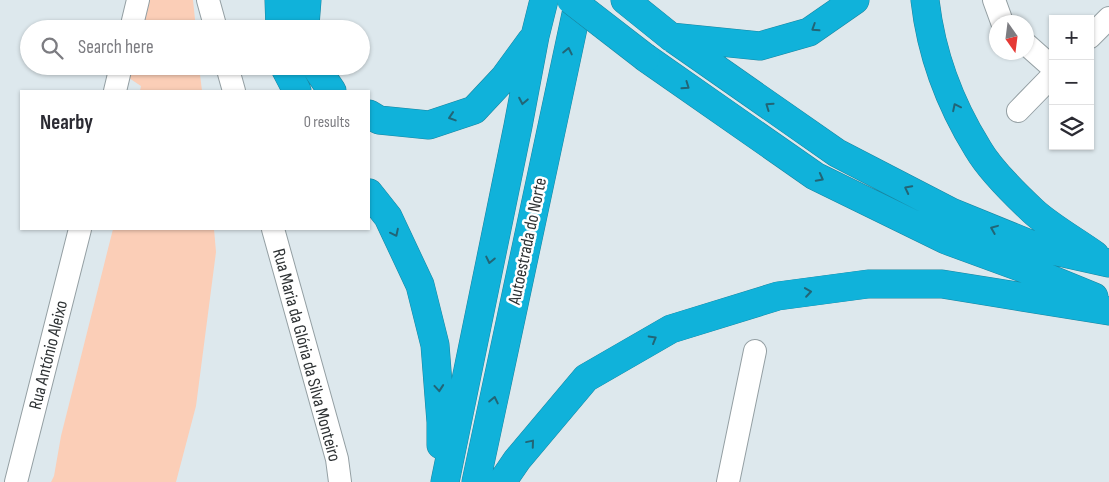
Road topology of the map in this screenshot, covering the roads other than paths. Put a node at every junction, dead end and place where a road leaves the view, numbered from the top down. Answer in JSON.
{"nodes":[{"id":1,"x":138,"y":0,"type":"edge"},
{"id":2,"x":208,"y":0,"type":"edge"},
{"id":3,"x":279,"y":0,"type":"edge"},
{"id":4,"x":307,"y":0,"type":"edge"},
{"id":5,"x":544,"y":0,"type":"edge"},
{"id":6,"x":571,"y":0,"type":"edge"},
{"id":7,"x":579,"y":0,"type":"edge"},
{"id":8,"x":625,"y":0,"type":"edge"},
{"id":9,"x":855,"y":0,"type":"edge"},
{"id":10,"x":925,"y":0,"type":"edge"},
{"id":11,"x":994,"y":0,"type":"edge"},
{"id":12,"x":999,"y":15,"type":"edge"},
{"id":13,"x":1109,"y":18,"type":"edge"},
{"id":14,"x":133,"y":20,"type":"edge"},
{"id":15,"x":214,"y":20,"type":"edge"},
{"id":16,"x":279,"y":20,"type":"edge"},
{"id":17,"x":305,"y":20,"type":"edge"},
{"id":18,"x":662,"y":31,"type":"junction"},
{"id":19,"x":1094,"y":33,"type":"edge"},
{"id":20,"x":535,"y":36,"type":"junction"},
{"id":21,"x":1034,"y":51,"type":"edge"},
{"id":22,"x":1049,"y":64,"type":"edge"},
{"id":23,"x":119,"y":75,"type":"edge"},
{"id":24,"x":230,"y":75,"type":"edge"},
{"id":25,"x":289,"y":75,"type":"edge"},
{"id":26,"x":321,"y":75,"type":"edge"},
{"id":27,"x":1049,"y":79,"type":"edge"},
{"id":28,"x":115,"y":90,"type":"edge"},
{"id":29,"x":234,"y":90,"type":"edge"},
{"id":30,"x":296,"y":90,"type":"edge"},
{"id":31,"x":331,"y":90,"type":"edge"},
{"id":32,"x":1018,"y":111,"type":"dead end"},
{"id":33,"x":370,"y":115,"type":"edge"},
{"id":34,"x":370,"y":194,"type":"edge"},
{"id":35,"x":80,"y":230,"type":"edge"},
{"id":36,"x":273,"y":230,"type":"edge"},
{"id":37,"x":1033,"y":258,"type":"junction"},
{"id":38,"x":1107,"y":262,"type":"edge"},
{"id":39,"x":1109,"y":304,"type":"edge"},
{"id":40,"x":1109,"y":311,"type":"edge"},
{"id":41,"x":755,"y":351,"type":"dead end"},
{"id":42,"x":16,"y":482,"type":"edge"},
{"id":43,"x":340,"y":482,"type":"edge"},
{"id":44,"x":441,"y":482,"type":"edge"},
{"id":45,"x":445,"y":482,"type":"edge"},
{"id":46,"x":476,"y":482,"type":"edge"},
{"id":47,"x":502,"y":482,"type":"edge"},
{"id":48,"x":728,"y":482,"type":"edge"}],
"edges":[{"from":1,"to":14,"type":"street"},
{"from":2,"to":15,"type":"street"},
{"from":3,"to":16,"type":"highway"},
{"from":4,"to":17,"type":"highway"},
{"from":5,"to":20,"type":"highway","name":"Autoestrada do Norte"},
{"from":6,"to":37,"type":"highway","one_way":true,"bridge":true},
{"from":46,"to":7,"type":"highway","name":"Autoestrada do Norte","one_way":true},
{"from":8,"to":18,"type":"highway"},
{"from":9,"to":18,"type":"highway","one_way":true},
{"from":38,"to":10,"type":"highway","one_way":true},
{"from":11,"to":12,"type":"street"},
{"from":13,"to":19,"type":"street"},
{"from":37,"to":18,"type":"highway","one_way":true},
{"from":20,"to":33,"type":"highway","one_way":true},
{"from":20,"to":45,"type":"highway","name":"Autoestrada do Norte","one_way":true},
{"from":21,"to":22,"type":"street"},
{"from":23,"to":28,"type":"street"},
{"from":24,"to":29,"type":"street"},
{"from":25,"to":30,"type":"highway"},
{"from":26,"to":31,"type":"highway"},
{"from":27,"to":32,"type":"street"},
{"from":34,"to":44,"type":"highway","one_way":true},
{"from":35,"to":42,"type":"street","name":"Rua António Aleixo"},
{"from":36,"to":43,"type":"street","name":"Rua Maria da Glória da Silva Monteiro"},
{"from":37,"to":38,"type":"highway"},
{"from":37,"to":39,"type":"highway"},
{"from":47,"to":40,"type":"highway","one_way":true},
{"from":41,"to":48,"type":"street"}]}
